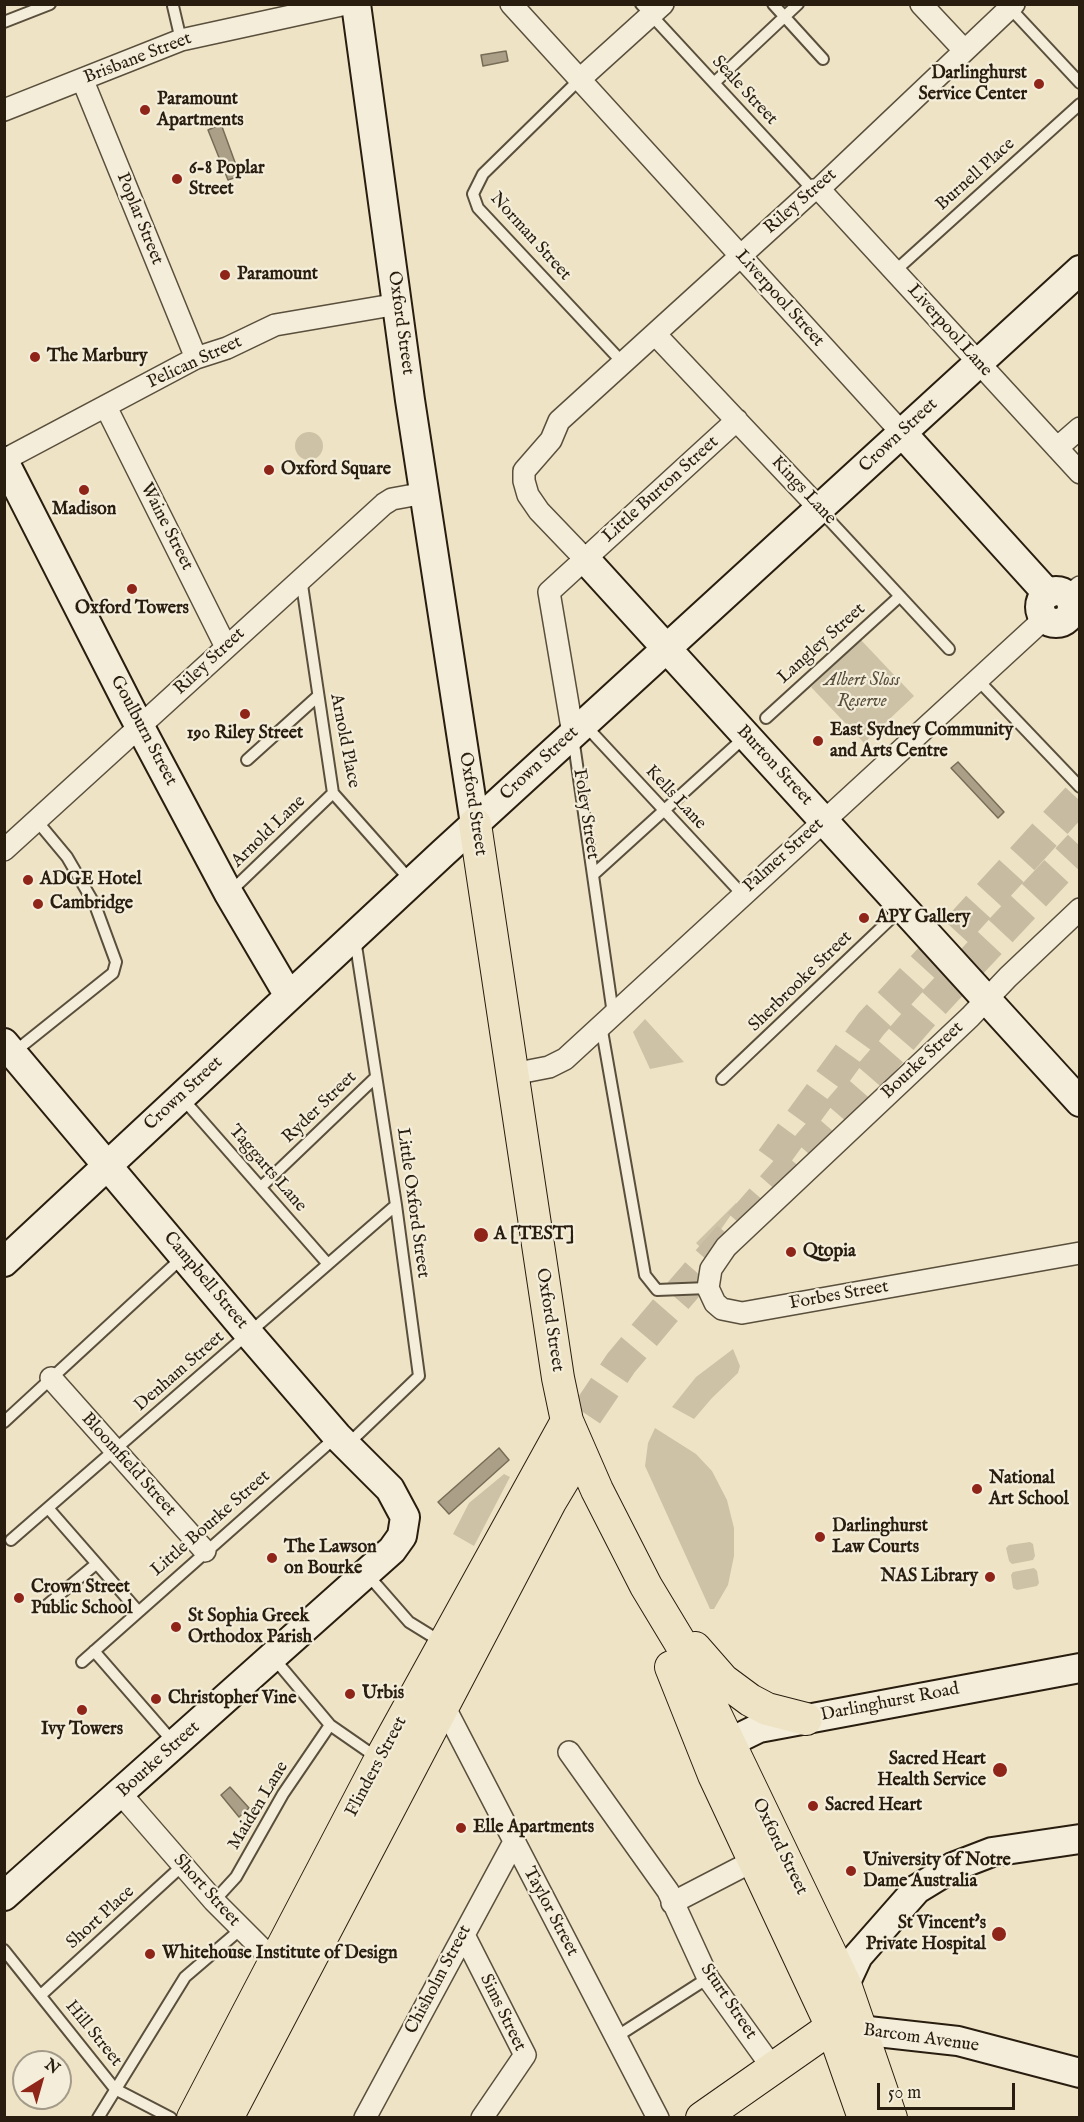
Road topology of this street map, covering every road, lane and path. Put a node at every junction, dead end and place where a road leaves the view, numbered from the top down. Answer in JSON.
{"nodes":[{"id":1,"x":50,"y":4,"type":"edge"},
{"id":2,"x":346,"y":4,"type":"edge"},
{"id":3,"x":356,"y":4,"type":"edge"},
{"id":4,"x":511,"y":4,"type":"edge"},
{"id":5,"x":773,"y":4,"type":"edge"},
{"id":6,"x":798,"y":4,"type":"edge"},
{"id":7,"x":921,"y":4,"type":"edge"},
{"id":8,"x":173,"y":6,"type":"dead end"},
{"id":9,"x":1012,"y":6,"type":"edge"},
{"id":10,"x":652,"y":8,"type":"edge"},
{"id":11,"x":784,"y":17,"type":"junction"},
{"id":12,"x":4,"y":22,"type":"edge"},
{"id":13,"x":181,"y":40,"type":"junction"},
{"id":14,"x":964,"y":50,"type":"junction"},
{"id":15,"x":823,"y":58,"type":"dead end"},
{"id":16,"x":579,"y":80,"type":"junction"},
{"id":17,"x":83,"y":81,"type":"junction"},
{"id":18,"x":714,"y":83,"type":"junction"},
{"id":19,"x":1080,"y":83,"type":"edge"},
{"id":20,"x":1080,"y":104,"type":"edge"},
{"id":21,"x":4,"y":110,"type":"edge"},
{"id":22,"x":816,"y":189,"type":"junction"},
{"id":23,"x":740,"y":256,"type":"junction"},
{"id":24,"x":1080,"y":270,"type":"edge"},
{"id":25,"x":895,"y":271,"type":"junction"},
{"id":26,"x":398,"y":304,"type":"junction"},
{"id":27,"x":655,"y":334,"type":"junction"},
{"id":28,"x":196,"y":358,"type":"junction"},
{"id":29,"x":623,"y":363,"type":"junction"},
{"id":30,"x":979,"y":363,"type":"junction"},
{"id":31,"x":106,"y":407,"type":"junction"},
{"id":32,"x":737,"y":420,"type":"junction"},
{"id":33,"x":559,"y":421,"type":"joint"},
{"id":34,"x":1080,"y":428,"type":"edge"},
{"id":35,"x":902,"y":433,"type":"junction"},
{"id":36,"x":1057,"y":448,"type":"junction"},
{"id":37,"x":4,"y":461,"type":"edge"},
{"id":38,"x":1080,"y":473,"type":"edge"},
{"id":39,"x":425,"y":493,"type":"junction"},
{"id":40,"x":820,"y":510,"type":"junction"},
{"id":41,"x":585,"y":560,"type":"junction"},
{"id":42,"x":301,"y":578,"type":"junction"},
{"id":43,"x":900,"y":596,"type":"junction"},
{"id":44,"x":1065,"y":607,"type":"edge"},
{"id":45,"x":226,"y":647,"type":"junction"},
{"id":46,"x":666,"y":648,"type":"junction"},
{"id":47,"x":949,"y":649,"type":"dead end"},
{"id":48,"x":977,"y":679,"type":"junction"},
{"id":49,"x":318,"y":696,"type":"junction"},
{"id":50,"x":140,"y":726,"type":"junction"},
{"id":51,"x":756,"y":726,"type":"junction"},
{"id":52,"x":578,"y":729,"type":"junction"},
{"id":53,"x":247,"y":759,"type":"dead end"},
{"id":54,"x":1080,"y":787,"type":"edge"},
{"id":55,"x":333,"y":793,"type":"junction"},
{"id":56,"x":664,"y":811,"type":"junction"},
{"id":57,"x":37,"y":821,"type":"junction"},
{"id":58,"x":824,"y":821,"type":"junction"},
{"id":59,"x":475,"y":824,"type":"junction"},
{"id":60,"x":4,"y":850,"type":"edge"},
{"id":61,"x":594,"y":874,"type":"junction"},
{"id":62,"x":412,"y":882,"type":"junction"},
{"id":63,"x":229,"y":894,"type":"junction"},
{"id":64,"x":742,"y":894,"type":"junction"},
{"id":65,"x":903,"y":908,"type":"junction"},
{"id":66,"x":1080,"y":909,"type":"edge"},
{"id":67,"x":354,"y":936,"type":"junction"},
{"id":68,"x":289,"y":996,"type":"junction"},
{"id":69,"x":987,"y":999,"type":"junction"},
{"id":70,"x":607,"y":1019,"type":"junction"},
{"id":71,"x":9,"y":1048,"type":"edge"},
{"id":72,"x":513,"y":1074,"type":"junction"},
{"id":73,"x":376,"y":1077,"type":"junction"},
{"id":74,"x":722,"y":1079,"type":"dead end"},
{"id":75,"x":181,"y":1097,"type":"junction"},
{"id":76,"x":1080,"y":1102,"type":"edge"},
{"id":77,"x":107,"y":1165,"type":"junction"},
{"id":78,"x":261,"y":1187,"type":"junction"},
{"id":79,"x":396,"y":1205,"type":"junction"},
{"id":80,"x":1080,"y":1253,"type":"edge"},
{"id":81,"x":184,"y":1256,"type":"junction"},
{"id":82,"x":4,"y":1262,"type":"edge"},
{"id":83,"x":327,"y":1263,"type":"junction"},
{"id":84,"x":708,"y":1288,"type":"junction"},
{"id":85,"x":249,"y":1334,"type":"junction"},
{"id":86,"x":51,"y":1378,"type":"junction"},
{"id":87,"x":567,"y":1421,"type":"junction"},
{"id":88,"x":4,"y":1422,"type":"edge"},
{"id":89,"x":342,"y":1441,"type":"junction"},
{"id":90,"x":115,"y":1450,"type":"junction"},
{"id":91,"x":580,"y":1452,"type":"junction"},
{"id":92,"x":48,"y":1508,"type":"junction"},
{"id":93,"x":405,"y":1517,"type":"joint"},
{"id":94,"x":11,"y":1540,"type":"dead end"},
{"id":95,"x":205,"y":1551,"type":"junction"},
{"id":96,"x":96,"y":1564,"type":"junction"},
{"id":97,"x":366,"y":1574,"type":"junction"},
{"id":98,"x":646,"y":1586,"type":"junction"},
{"id":99,"x":47,"y":1605,"type":"dead end"},
{"id":100,"x":138,"y":1611,"type":"junction"},
{"id":101,"x":443,"y":1643,"type":"junction"},
{"id":102,"x":94,"y":1651,"type":"junction"},
{"id":103,"x":272,"y":1656,"type":"junction"},
{"id":104,"x":82,"y":1662,"type":"dead end"},
{"id":105,"x":1080,"y":1668,"type":"edge"},
{"id":106,"x":444,"y":1706,"type":"junction"},
{"id":107,"x":806,"y":1719,"type":"junction"},
{"id":108,"x":330,"y":1725,"type":"junction"},
{"id":109,"x":176,"y":1745,"type":"junction"},
{"id":110,"x":718,"y":1748,"type":"junction"},
{"id":111,"x":569,"y":1752,"type":"dead end"},
{"id":112,"x":380,"y":1760,"type":"junction"},
{"id":113,"x":121,"y":1794,"type":"junction"},
{"id":114,"x":1080,"y":1839,"type":"edge"},
{"id":115,"x":514,"y":1842,"type":"junction"},
{"id":116,"x":755,"y":1860,"type":"junction"},
{"id":117,"x":183,"y":1865,"type":"junction"},
{"id":118,"x":4,"y":1896,"type":"edge"},
{"id":119,"x":214,"y":1901,"type":"junction"},
{"id":120,"x":672,"y":1903,"type":"junction"},
{"id":121,"x":241,"y":1929,"type":"junction"},
{"id":122,"x":464,"y":1935,"type":"junction"},
{"id":123,"x":4,"y":1950,"type":"edge"},
{"id":124,"x":275,"y":1960,"type":"junction"},
{"id":125,"x":302,"y":1975,"type":"junction"},
{"id":126,"x":708,"y":1978,"type":"junction"},
{"id":127,"x":845,"y":1984,"type":"junction"},
{"id":128,"x":40,"y":1995,"type":"junction"},
{"id":129,"x":831,"y":2027,"type":"junction"},
{"id":130,"x":862,"y":2031,"type":"junction"},
{"id":131,"x":616,"y":2037,"type":"junction"},
{"id":132,"x":772,"y":2067,"type":"junction"},
{"id":133,"x":1080,"y":2073,"type":"edge"},
{"id":134,"x":116,"y":2089,"type":"junction"},
{"id":135,"x":718,"y":2112,"type":"edge"},
{"id":136,"x":98,"y":2118,"type":"edge"},
{"id":137,"x":171,"y":2118,"type":"edge"},
{"id":138,"x":193,"y":2118,"type":"edge"},
{"id":139,"x":227,"y":2118,"type":"edge"},
{"id":140,"x":365,"y":2118,"type":"edge"},
{"id":141,"x":482,"y":2118,"type":"edge"},
{"id":142,"x":658,"y":2118,"type":"edge"},
{"id":143,"x":864,"y":2118,"type":"edge"},
{"id":144,"x":891,"y":2118,"type":"edge"}],
"edges":[{"from":1,"to":12,"type":"lane"},
{"from":2,"to":13,"type":"street","name":"Brisbane Street"},
{"from":3,"to":26,"type":"street","name":"Oxford Street"},
{"from":4,"to":16,"type":"street","name":"Liverpool Street"},
{"from":5,"to":11,"type":"lane"},
{"from":6,"to":11,"type":"lane"},
{"from":7,"to":14,"type":"street"},
{"from":8,"to":13,"type":"lane"},
{"from":9,"to":14,"type":"street","name":"Riley Street"},
{"from":9,"to":19,"type":"lane"},
{"from":10,"to":16,"type":"street"},
{"from":10,"to":18,"type":"lane","name":"Seale Street"},
{"from":11,"to":15,"type":"lane"},
{"from":11,"to":18,"type":"lane"},
{"from":13,"to":17,"type":"street","name":"Brisbane Street"},
{"from":14,"to":22,"type":"street","name":"Riley Street"},
{"from":16,"to":23,"type":"street","name":"Liverpool Street"},
{"from":16,"to":29,"type":"lane","name":"Norman Street"},
{"from":17,"to":21,"type":"street","name":"Brisbane Street"},
{"from":17,"to":28,"type":"street","name":"Poplar Street"},
{"from":18,"to":22,"type":"lane","name":"Seale Street"},
{"from":20,"to":25,"type":"lane","name":"Burnell Place"},
{"from":22,"to":23,"type":"street","name":"Riley Street"},
{"from":22,"to":25,"type":"street","name":"Liverpool Lane"},
{"from":23,"to":27,"type":"street","name":"Riley Street"},
{"from":23,"to":35,"type":"street","name":"Liverpool Street"},
{"from":24,"to":30,"type":"street","name":"Crown Street"},
{"from":25,"to":30,"type":"street","name":"Liverpool Lane"},
{"from":26,"to":28,"type":"street","name":"Pelican Street"},
{"from":26,"to":39,"type":"street","name":"Oxford Street"},
{"from":27,"to":29,"type":"street","name":"Riley Street"},
{"from":27,"to":32,"type":"street","name":"Kings Lane"},
{"from":28,"to":31,"type":"street","name":"Pelican Street"},
{"from":29,"to":33,"type":"street","name":"Riley Street"},
{"from":30,"to":35,"type":"street","name":"Crown Street"},
{"from":30,"to":36,"type":"street","name":"Liverpool Lane"},
{"from":31,"to":37,"type":"street","name":"Pelican Street"},
{"from":31,"to":45,"type":"street","name":"Waine Street"},
{"from":32,"to":40,"type":"street","name":"Kings Lane"},
{"from":32,"to":41,"type":"street","name":"Little Burton Street"},
{"from":33,"to":41,"type":"street","name":"Burton Street"},
{"from":34,"to":36,"type":"street"},
{"from":35,"to":40,"type":"street","name":"Crown Street"},
{"from":35,"to":44,"type":"street","name":"Liverpool Street"},
{"from":36,"to":38,"type":"street","name":"Liverpool Lane"},
{"from":37,"to":50,"type":"street","name":"Goulburn Street"},
{"from":39,"to":42,"type":"street","name":"Riley Street"},
{"from":39,"to":59,"type":"street","name":"Oxford Street"},
{"from":40,"to":43,"type":"lane","name":"Kings Lane"},
{"from":40,"to":46,"type":"street","name":"Crown Street"},
{"from":41,"to":46,"type":"street","name":"Burton Street"},
{"from":41,"to":52,"type":"street","name":"Foley Street"},
{"from":42,"to":45,"type":"street","name":"Riley Street"},
{"from":42,"to":49,"type":"lane","name":"Arnold Place"},
{"from":43,"to":47,"type":"lane","name":"Kings Lane"},
{"from":43,"to":51,"type":"lane","name":"Langley Street"},
{"from":44,"to":48,"type":"street","name":"Palmer Street"},
{"from":45,"to":50,"type":"street","name":"Riley Street"},
{"from":46,"to":51,"type":"street","name":"Burton Street"},
{"from":46,"to":52,"type":"street","name":"Crown Street"},
{"from":48,"to":54,"type":"lane"},
{"from":48,"to":58,"type":"street","name":"Palmer Street"},
{"from":49,"to":53,"type":"lane"},
{"from":49,"to":55,"type":"lane","name":"Arnold Place"},
{"from":50,"to":57,"type":"street","name":"Riley Street"},
{"from":50,"to":63,"type":"street","name":"Goulburn Street"},
{"from":51,"to":56,"type":"lane","name":"Langley Street"},
{"from":51,"to":58,"type":"street","name":"Burton Street"},
{"from":52,"to":56,"type":"lane","name":"Kells Lane"},
{"from":52,"to":59,"type":"street","name":"Crown Street"},
{"from":52,"to":61,"type":"lane","name":"Foley Street"},
{"from":55,"to":62,"type":"lane","name":"Arnold Place"},
{"from":55,"to":63,"type":"lane","name":"Arnold Lane"},
{"from":56,"to":61,"type":"lane","name":"Langley Street"},
{"from":56,"to":64,"type":"lane","name":"Kells Lane"},
{"from":57,"to":60,"type":"street","name":"Riley Street"},
{"from":57,"to":71,"type":"lane"},
{"from":58,"to":64,"type":"street","name":"Palmer Street"},
{"from":58,"to":65,"type":"street","name":"Burton Street"},
{"from":59,"to":62,"type":"street","name":"Crown Street"},
{"from":59,"to":72,"type":"main road","name":"Oxford Street"},
{"from":61,"to":70,"type":"lane","name":"Foley Street"},
{"from":62,"to":67,"type":"street","name":"Crown Street"},
{"from":63,"to":68,"type":"street","name":"Goulburn Street"},
{"from":64,"to":70,"type":"street","name":"Palmer Street"},
{"from":65,"to":69,"type":"street","name":"Burton Street"},
{"from":65,"to":74,"type":"lane","name":"Sherbrooke Street"},
{"from":66,"to":69,"type":"street","name":"Bourke Street"},
{"from":67,"to":68,"type":"street","name":"Crown Street"},
{"from":67,"to":73,"type":"lane","name":"Little Oxford Street"},
{"from":68,"to":75,"type":"street","name":"Crown Street"},
{"from":69,"to":76,"type":"street","name":"Burton Street"},
{"from":69,"to":84,"type":"street","name":"Bourke Street"},
{"from":70,"to":72,"type":"street","name":"Palmer Street"},
{"from":70,"to":84,"type":"lane","name":"Foley Street"},
{"from":71,"to":77,"type":"street","name":"Campbell Street"},
{"from":72,"to":87,"type":"main road","name":"Oxford Street"},
{"from":73,"to":78,"type":"lane","name":"Ryder Street"},
{"from":73,"to":79,"type":"lane","name":"Little Oxford Street"},
{"from":75,"to":77,"type":"street","name":"Crown Street"},
{"from":75,"to":78,"type":"lane","name":"Taggarts Lane"},
{"from":77,"to":81,"type":"street","name":"Campbell Street"},
{"from":77,"to":82,"type":"street","name":"Crown Street"},
{"from":78,"to":83,"type":"lane","name":"Taggarts Lane"},
{"from":79,"to":83,"type":"lane","name":"Denham Street"},
{"from":79,"to":89,"type":"lane","name":"Little Oxford Street"},
{"from":80,"to":84,"type":"street","name":"Forbes Street"},
{"from":81,"to":85,"type":"street","name":"Campbell Street"},
{"from":81,"to":86,"type":"lane"},
{"from":83,"to":85,"type":"lane","name":"Denham Street"},
{"from":85,"to":89,"type":"street","name":"Campbell Street"},
{"from":85,"to":90,"type":"lane","name":"Denham Street"},
{"from":86,"to":88,"type":"lane"},
{"from":86,"to":90,"type":"street","name":"Bloomfield Street"},
{"from":87,"to":91,"type":"main road","name":"Oxford Street"},
{"from":87,"to":101,"type":"main road","name":"Flinders Street"},
{"from":89,"to":93,"type":"street","name":"Campbell Street"},
{"from":89,"to":95,"type":"lane","name":"Little Bourke Street"},
{"from":90,"to":92,"type":"lane","name":"Denham Street"},
{"from":90,"to":95,"type":"street","name":"Bloomfield Street"},
{"from":91,"to":98,"type":"main road","name":"Oxford Street"},
{"from":91,"to":106,"type":"main road","name":"Flinders Street"},
{"from":92,"to":94,"type":"lane","name":"Denham Street"},
{"from":92,"to":96,"type":"lane"},
{"from":93,"to":97,"type":"street","name":"Bourke Street"},
{"from":95,"to":100,"type":"lane","name":"Little Bourke Street"},
{"from":96,"to":99,"type":"lane"},
{"from":96,"to":100,"type":"lane"},
{"from":97,"to":101,"type":"lane"},
{"from":97,"to":103,"type":"street","name":"Bourke Street"},
{"from":98,"to":107,"type":"main road"},
{"from":98,"to":110,"type":"main road","name":"Oxford Street"},
{"from":100,"to":102,"type":"lane","name":"Little Bourke Street"},
{"from":101,"to":112,"type":"main road","name":"Flinders Street"},
{"from":102,"to":104,"type":"lane","name":"Little Bourke Street"},
{"from":102,"to":109,"type":"lane"},
{"from":103,"to":108,"type":"lane"},
{"from":103,"to":109,"type":"street","name":"Bourke Street"},
{"from":105,"to":107,"type":"street","name":"Darlinghurst Road"},
{"from":106,"to":115,"type":"street","name":"Taylor Street"},
{"from":106,"to":125,"type":"main road","name":"Flinders Street"},
{"from":107,"to":110,"type":"street","name":"Darlinghurst Road"},
{"from":108,"to":112,"type":"lane"},
{"from":108,"to":119,"type":"lane","name":"Maiden Lane"},
{"from":109,"to":113,"type":"street","name":"Bourke Street"},
{"from":110,"to":116,"type":"main road","name":"Oxford Street"},
{"from":110,"to":127,"type":"main road","name":"Oxford Street"},
{"from":111,"to":120,"type":"street","name":"Sturt Street"},
{"from":112,"to":124,"type":"main road","name":"Flinders Street"},
{"from":113,"to":117,"type":"street","name":"Short Street"},
{"from":113,"to":118,"type":"street","name":"Bourke Street"},
{"from":114,"to":127,"type":"street"},
{"from":115,"to":122,"type":"street","name":"Chisholm Street"},
{"from":115,"to":131,"type":"street","name":"Taylor Street"},
{"from":116,"to":120,"type":"street"},
{"from":116,"to":129,"type":"main road","name":"Oxford Street"},
{"from":117,"to":119,"type":"street","name":"Short Street"},
{"from":117,"to":128,"type":"lane","name":"Short Place"},
{"from":119,"to":121,"type":"street","name":"Short Street"},
{"from":120,"to":126,"type":"street","name":"Sturt Street"},
{"from":121,"to":124,"type":"street","name":"Short Street"},
{"from":121,"to":134,"type":"lane"},
{"from":122,"to":140,"type":"street","name":"Chisholm Street"},
{"from":122,"to":141,"type":"street","name":"Sims Street"},
{"from":123,"to":128,"type":"lane","name":"Hill Street"},
{"from":124,"to":125,"type":"street","name":"Short Street"},
{"from":124,"to":138,"type":"main road","name":"Flinders Street"},
{"from":125,"to":139,"type":"main road","name":"Flinders Street"},
{"from":126,"to":131,"type":"lane"},
{"from":126,"to":132,"type":"street","name":"Sturt Street"},
{"from":127,"to":129,"type":"street"},
{"from":127,"to":130,"type":"main road","name":"Oxford Street"},
{"from":128,"to":134,"type":"lane","name":"Hill Street"},
{"from":129,"to":130,"type":"street","name":"Barcom Avenue"},
{"from":129,"to":132,"type":"main road"},
{"from":129,"to":143,"type":"main road","name":"Oxford Street"},
{"from":130,"to":133,"type":"street","name":"Barcom Avenue"},
{"from":130,"to":144,"type":"main road","name":"Oxford Street"},
{"from":131,"to":142,"type":"street","name":"Taylor Street"},
{"from":132,"to":135,"type":"main road"},
{"from":134,"to":136,"type":"lane"},
{"from":134,"to":137,"type":"lane","name":"Hill Street"}]}
